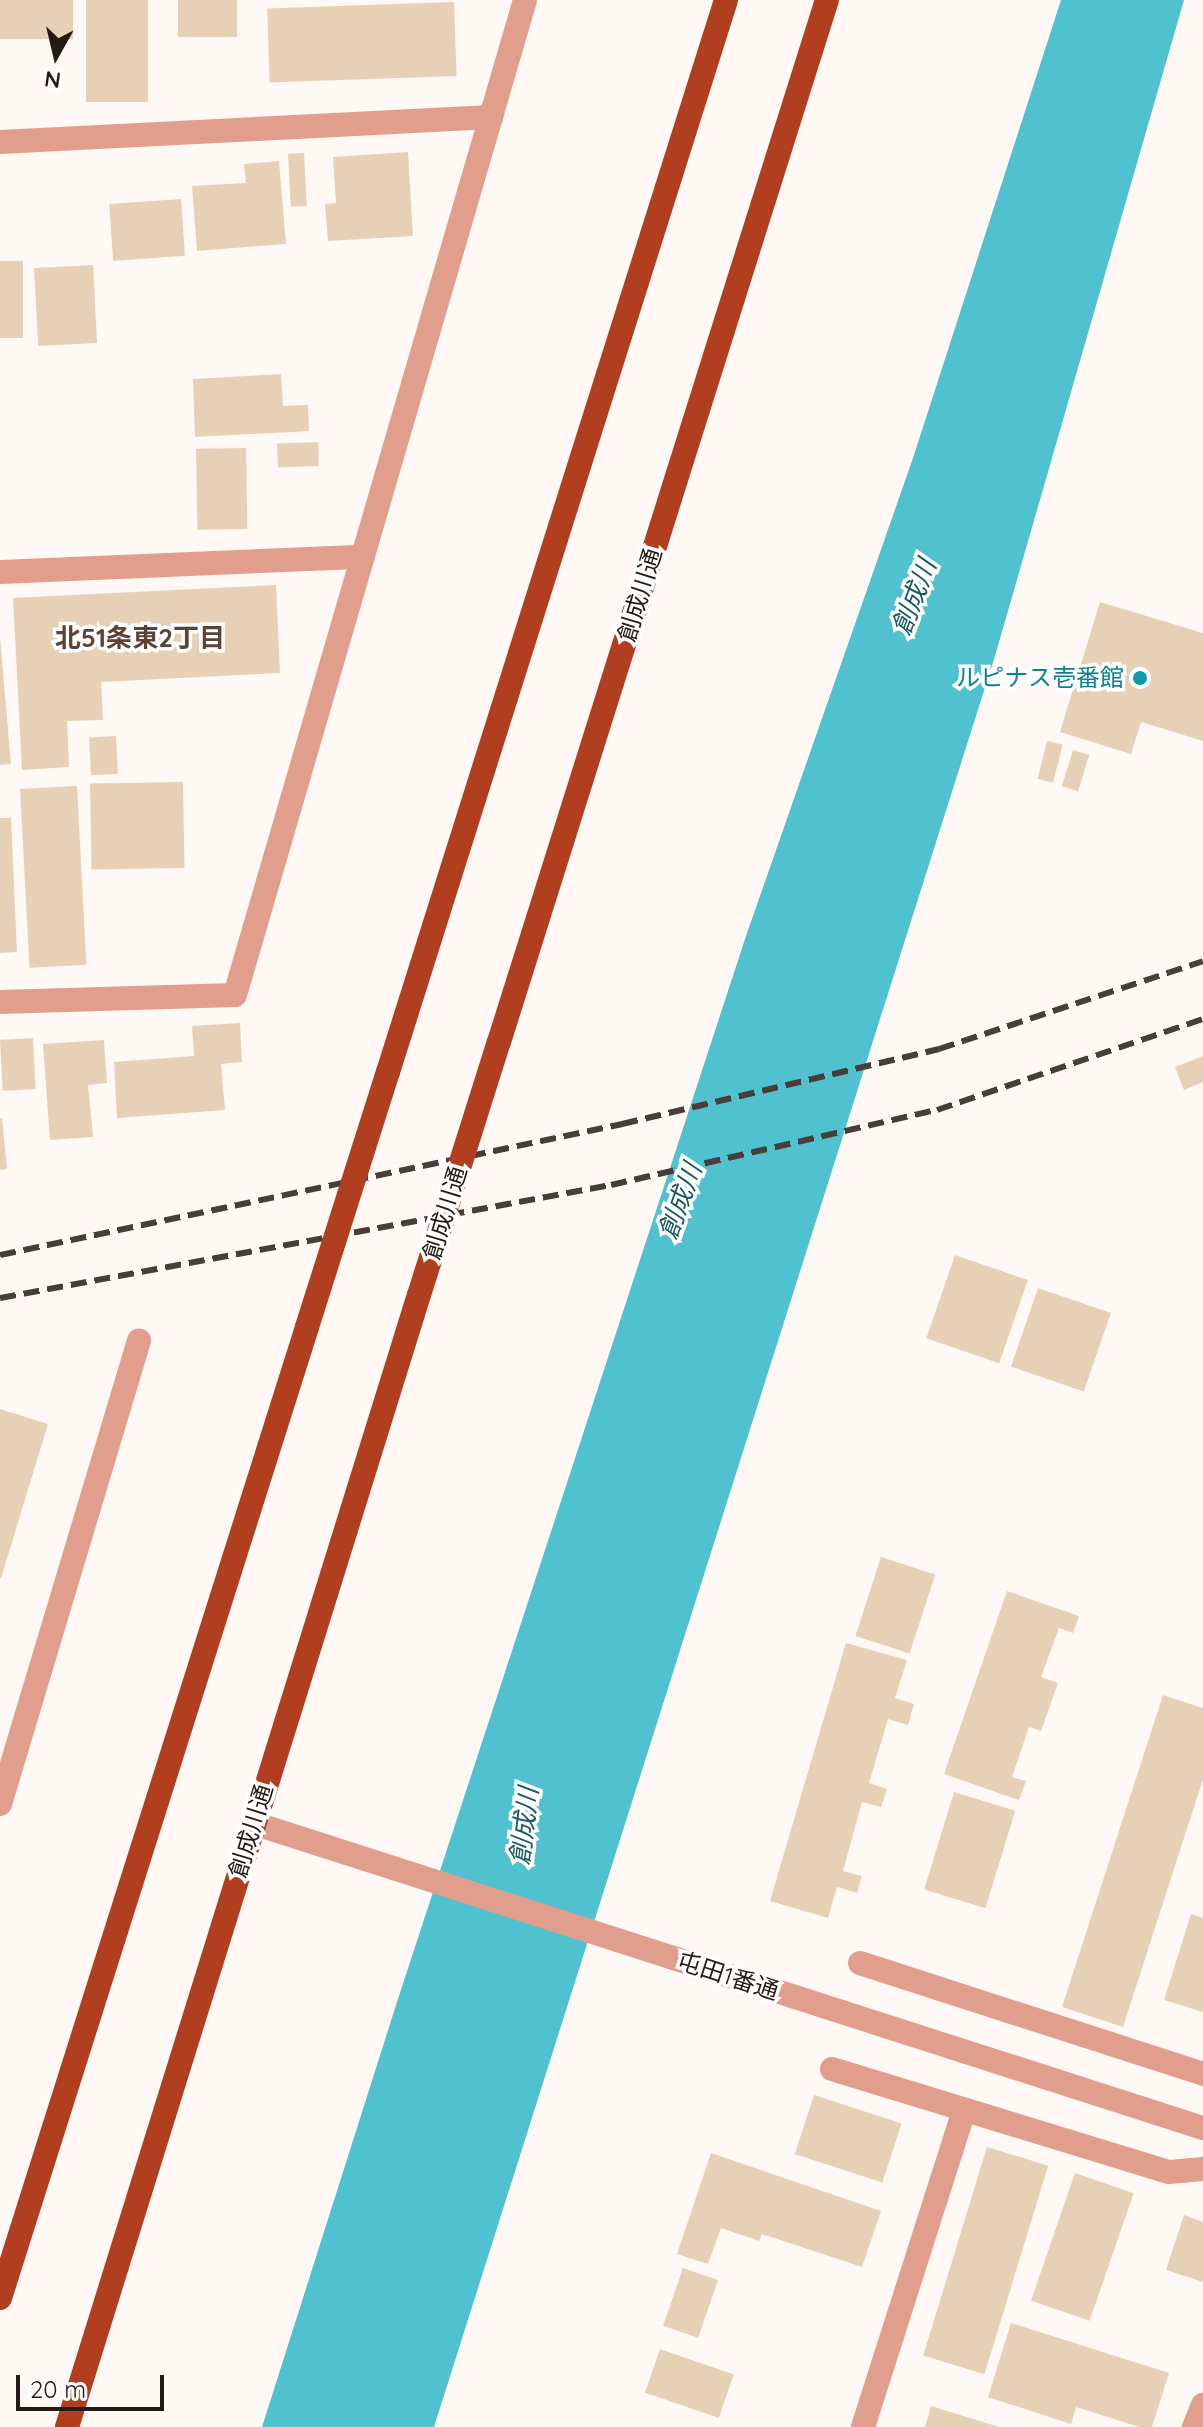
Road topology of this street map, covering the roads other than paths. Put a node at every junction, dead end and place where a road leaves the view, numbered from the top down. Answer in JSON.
{"nodes":[{"id":1,"x":525,"y":0,"type":"edge"},
{"id":2,"x":726,"y":0,"type":"edge"},
{"id":3,"x":827,"y":0,"type":"edge"},
{"id":4,"x":491,"y":117,"type":"junction"},
{"id":5,"x":0,"y":142,"type":"edge"},
{"id":6,"x":363,"y":557,"type":"junction"},
{"id":7,"x":0,"y":572,"type":"edge"},
{"id":8,"x":0,"y":1002,"type":"edge"},
{"id":9,"x":139,"y":1340,"type":"dead end"},
{"id":10,"x":0,"y":1804,"type":"edge"},
{"id":11,"x":253,"y":1823,"type":"junction"},
{"id":12,"x":860,"y":1963,"type":"dead end"},
{"id":13,"x":832,"y":2069,"type":"dead end"},
{"id":14,"x":1203,"y":2074,"type":"edge"},
{"id":15,"x":964,"y":2110,"type":"junction"},
{"id":16,"x":1203,"y":2128,"type":"edge"},
{"id":17,"x":1203,"y":2169,"type":"edge"},
{"id":18,"x":0,"y":2298,"type":"edge"},
{"id":19,"x":1203,"y":2405,"type":"edge"},
{"id":20,"x":67,"y":2427,"type":"edge"},
{"id":21,"x":863,"y":2427,"type":"edge"},
{"id":22,"x":1194,"y":2427,"type":"edge"}],
"edges":[{"from":1,"to":4,"type":"street"},
{"from":2,"to":18,"type":"highway","bridge":true},
{"from":3,"to":11,"type":"highway","name":"創成川通","bridge":true},
{"from":4,"to":5,"type":"street"},
{"from":4,"to":6,"type":"street"},
{"from":6,"to":7,"type":"street"},
{"from":6,"to":8,"type":"street"},
{"from":9,"to":10,"type":"street"},
{"from":11,"to":16,"type":"street","name":"屯田1番通"},
{"from":11,"to":20,"type":"highway","name":"創成川通"},
{"from":12,"to":14,"type":"street"},
{"from":13,"to":15,"type":"street"},
{"from":15,"to":17,"type":"street"},
{"from":15,"to":21,"type":"street"},
{"from":19,"to":22,"type":"street"}]}
